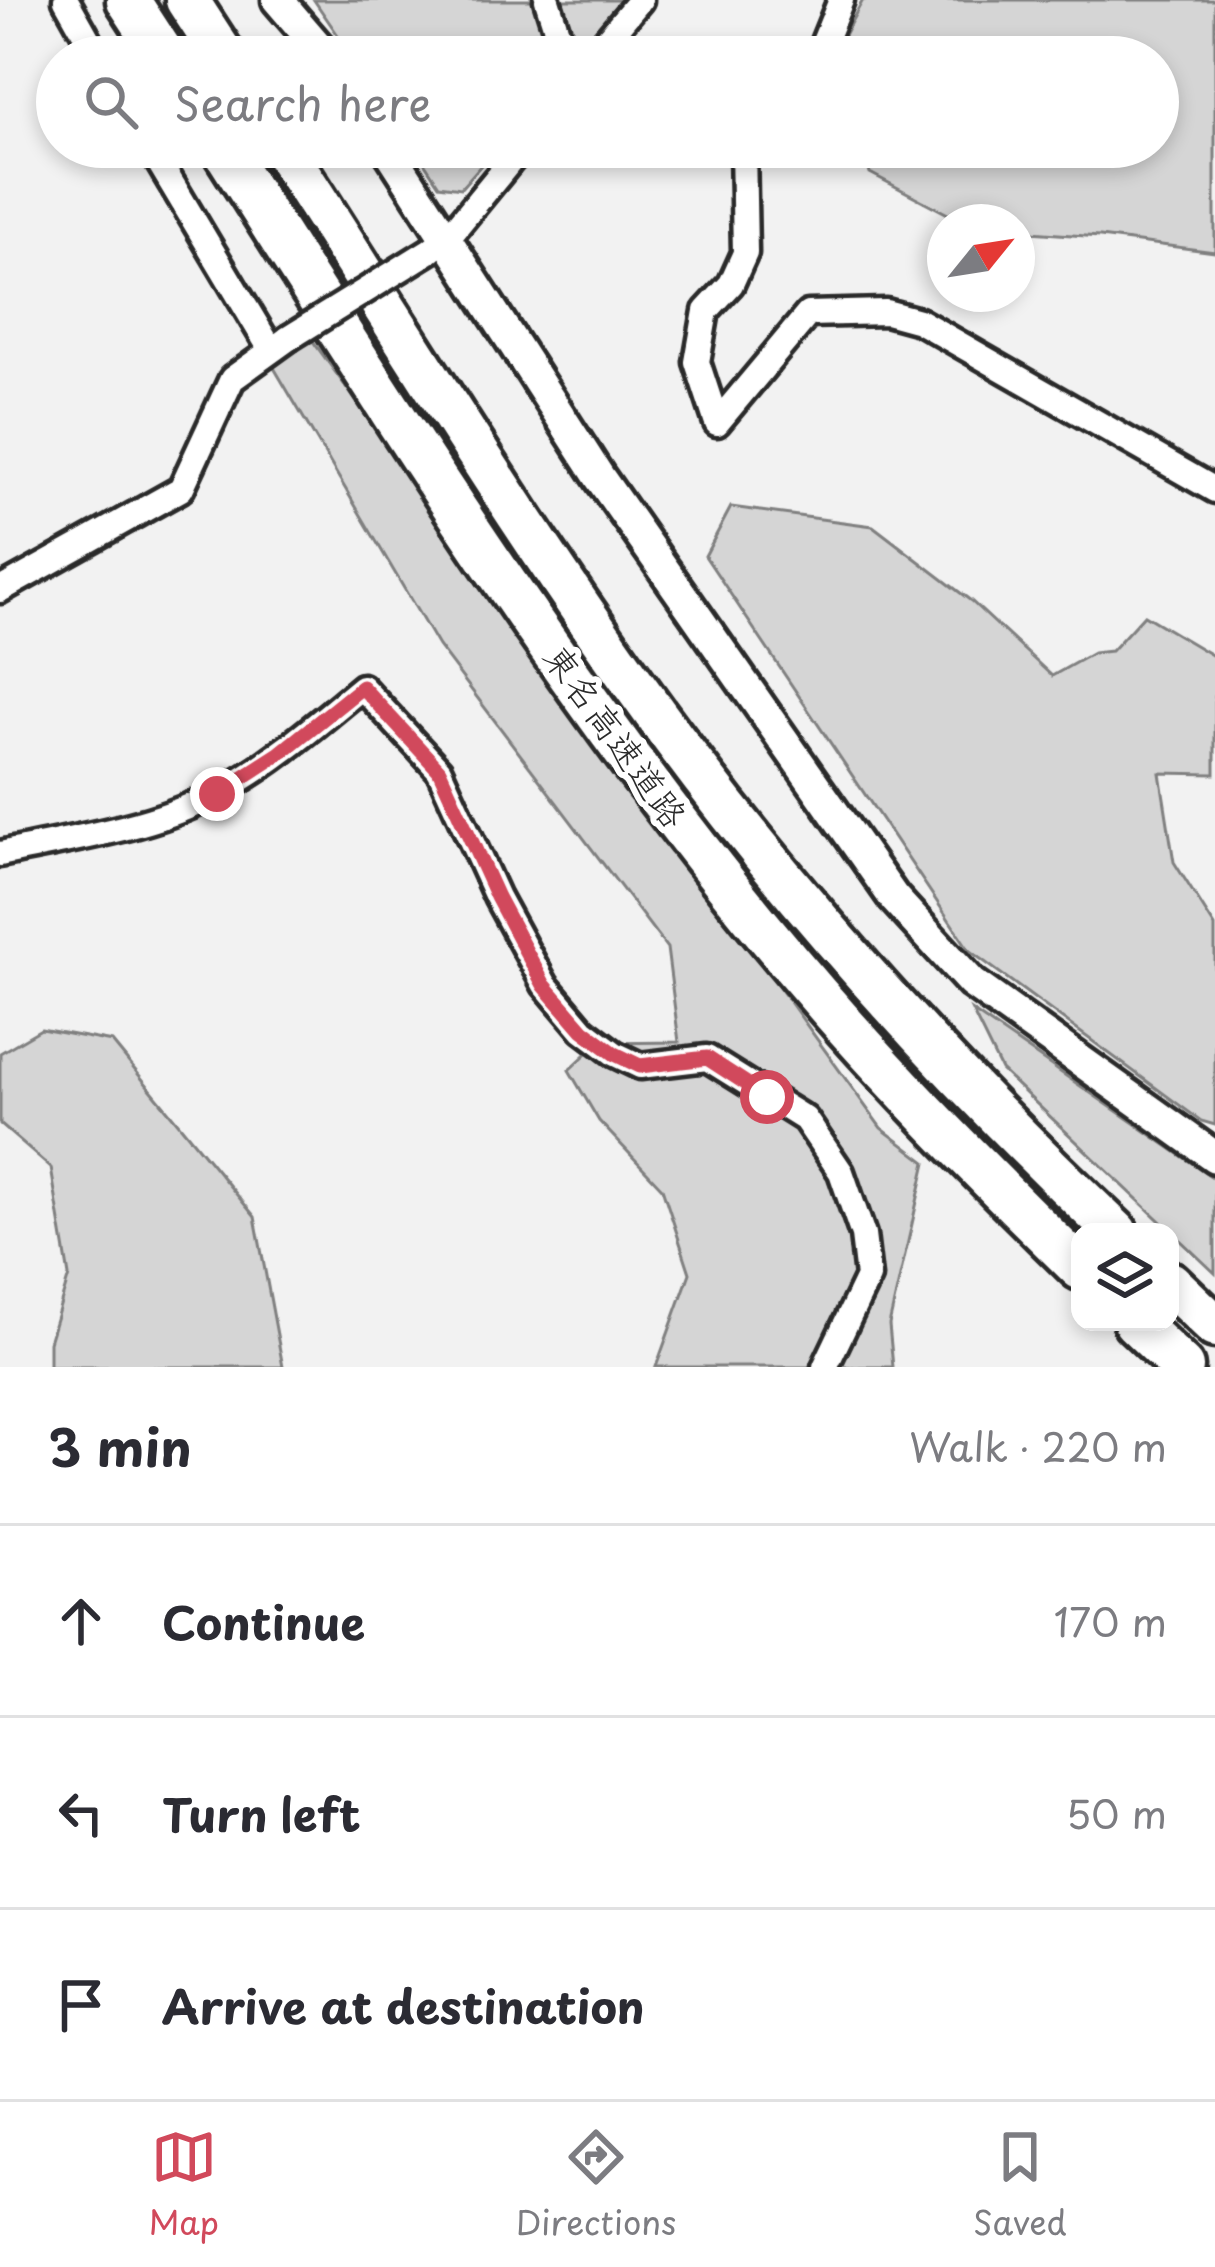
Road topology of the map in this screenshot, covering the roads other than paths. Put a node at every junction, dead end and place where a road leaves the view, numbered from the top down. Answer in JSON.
{"nodes":[{"id":1,"x":66,"y":0,"type":"edge"},
{"id":2,"x":128,"y":0,"type":"edge"},
{"id":3,"x":187,"y":0,"type":"edge"},
{"id":4,"x":278,"y":0,"type":"edge"},
{"id":5,"x":547,"y":0,"type":"edge"},
{"id":6,"x":640,"y":0,"type":"edge"},
{"id":7,"x":841,"y":0,"type":"edge"},
{"id":8,"x":86,"y":36,"type":"edge"},
{"id":9,"x":151,"y":36,"type":"edge"},
{"id":10,"x":210,"y":36,"type":"edge"},
{"id":11,"x":309,"y":36,"type":"edge"},
{"id":12,"x":558,"y":36,"type":"edge"},
{"id":13,"x":610,"y":36,"type":"edge"},
{"id":14,"x":826,"y":36,"type":"edge"},
{"id":15,"x":164,"y":168,"type":"edge"},
{"id":16,"x":236,"y":168,"type":"edge"},
{"id":17,"x":296,"y":168,"type":"edge"},
{"id":18,"x":398,"y":168,"type":"edge"},
{"id":19,"x":504,"y":168,"type":"edge"},
{"id":20,"x":743,"y":168,"type":"edge"},
{"id":21,"x":438,"y":245,"type":"junction"},
{"id":22,"x":279,"y":343,"type":"junction"},
{"id":23,"x":1215,"y":490,"type":"edge"},
{"id":24,"x":0,"y":590,"type":"edge"},
{"id":25,"x":0,"y":854,"type":"edge"},
{"id":26,"x":1215,"y":1157,"type":"edge"},
{"id":27,"x":1107,"y":1223,"type":"edge"},
{"id":28,"x":1071,"y":1259,"type":"edge"},
{"id":29,"x":1179,"y":1292,"type":"edge"},
{"id":30,"x":1212,"y":1323,"type":"edge"},
{"id":31,"x":1144,"y":1331,"type":"edge"},
{"id":32,"x":1178,"y":1363,"type":"edge"},
{"id":33,"x":825,"y":1367,"type":"edge"}],
"edges":[{"from":1,"to":8,"type":"street"},
{"from":2,"to":9,"type":"highway"},
{"from":3,"to":10,"type":"highway"},
{"from":4,"to":11,"type":"street"},
{"from":5,"to":12,"type":"street"},
{"from":6,"to":13,"type":"street"},
{"from":7,"to":14,"type":"street"},
{"from":15,"to":22,"type":"street"},
{"from":16,"to":28,"type":"highway","name":"東名高速道路"},
{"from":17,"to":27,"type":"highway","name":"東名高速道路"},
{"from":18,"to":21,"type":"street"},
{"from":19,"to":21,"type":"street"},
{"from":20,"to":23,"type":"street"},
{"from":21,"to":22,"type":"street","bridge":true},
{"from":21,"to":26,"type":"street"},
{"from":22,"to":24,"type":"street"},
{"from":25,"to":33,"type":"street"},
{"from":29,"to":30,"type":"highway"},
{"from":31,"to":32,"type":"highway"}]}
